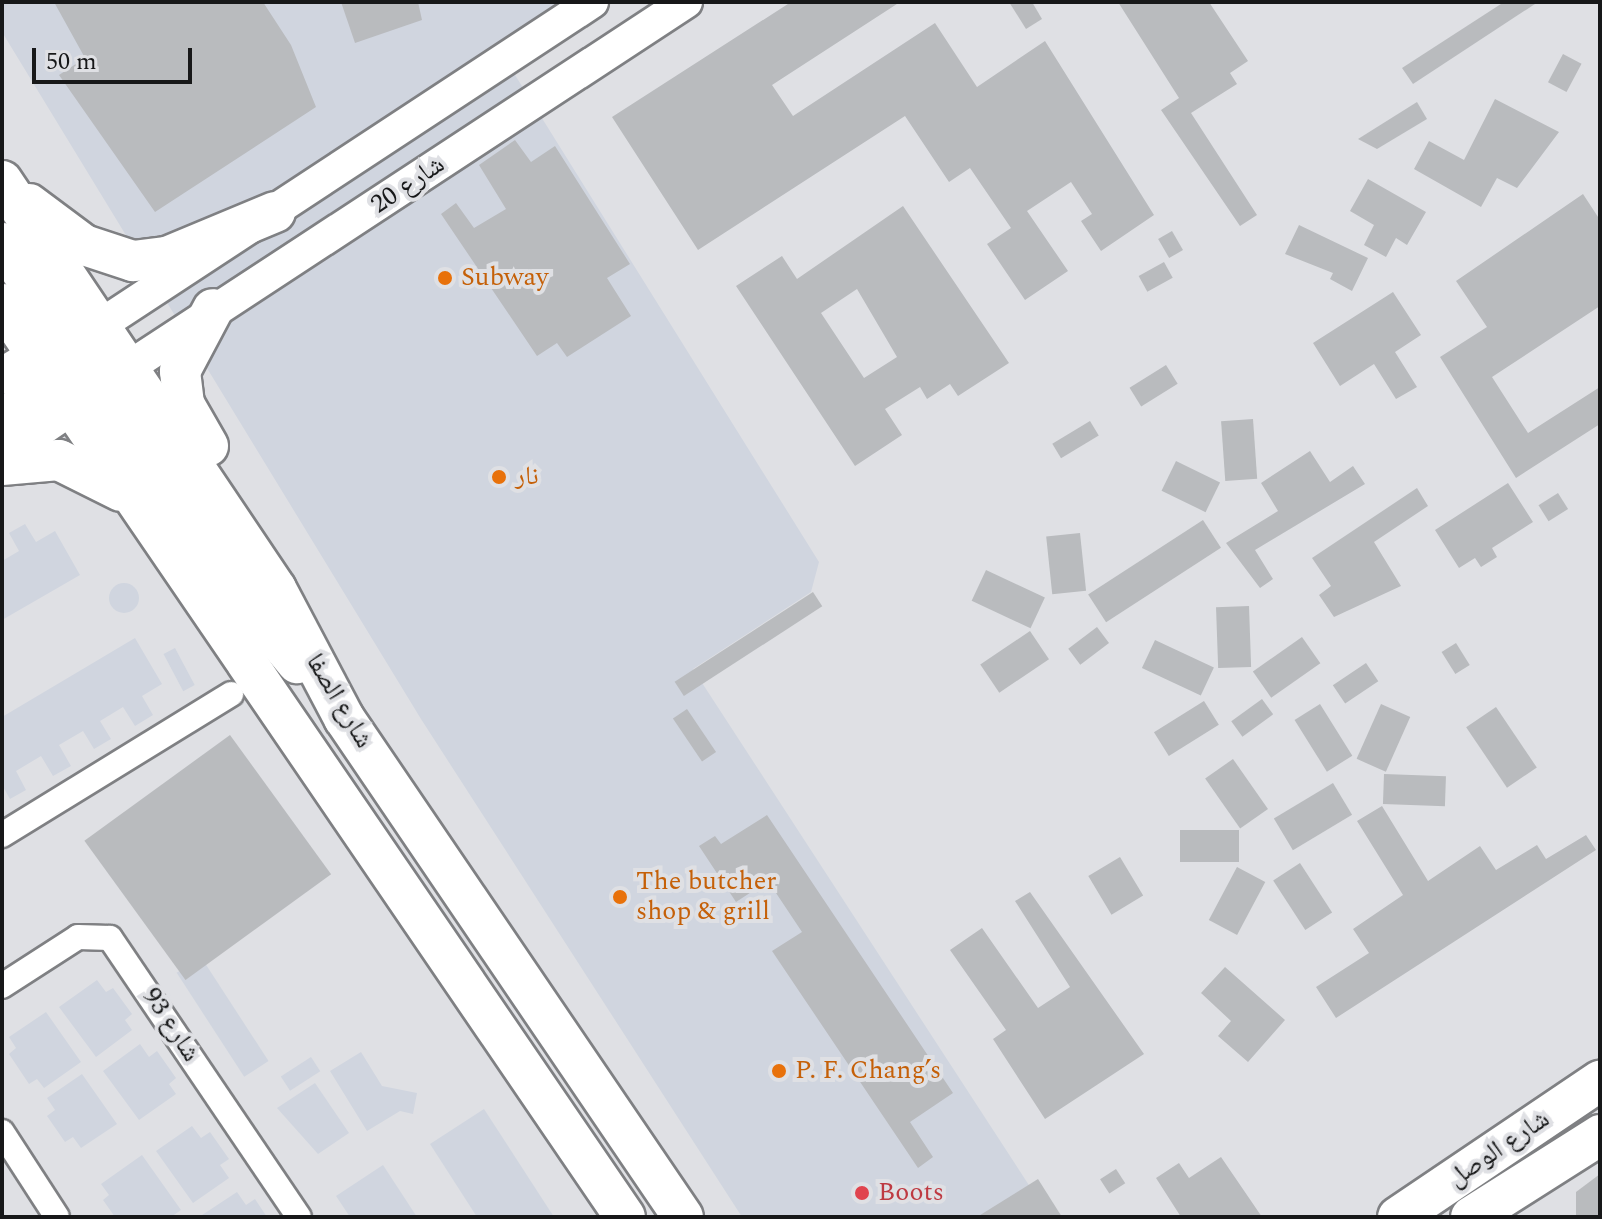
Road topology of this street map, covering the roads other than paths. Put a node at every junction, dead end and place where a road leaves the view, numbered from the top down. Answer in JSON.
{"nodes":[{"id":1,"x":592,"y":2,"type":"edge"},
{"id":2,"x":686,"y":2,"type":"edge"},
{"id":3,"x":6,"y":188,"type":"edge"},
{"id":4,"x":275,"y":212,"type":"junction"},
{"id":5,"x":2,"y":243,"type":"edge"},
{"id":6,"x":2,"y":304,"type":"edge"},
{"id":7,"x":213,"y":309,"type":"junction"},
{"id":8,"x":70,"y":365,"type":"edge"},
{"id":9,"x":12,"y":413,"type":"edge"},
{"id":10,"x":2,"y":454,"type":"edge"},
{"id":11,"x":2,"y":465,"type":"edge"},
{"id":12,"x":129,"y":495,"type":"junction"},
{"id":13,"x":276,"y":589,"type":"junction"},
{"id":14,"x":231,"y":694,"type":"dead end"},
{"id":15,"x":344,"y":718,"type":"junction"},
{"id":16,"x":2,"y":835,"type":"edge"},
{"id":17,"x":2,"y":986,"type":"edge"},
{"id":18,"x":1600,"y":1081,"type":"edge"},
{"id":19,"x":1600,"y":1109,"type":"edge"},
{"id":20,"x":2,"y":1132,"type":"edge"},
{"id":21,"x":1600,"y":1135,"type":"edge"},
{"id":22,"x":1507,"y":1195,"type":"junction"},
{"id":23,"x":57,"y":1217,"type":"edge"},
{"id":24,"x":299,"y":1217,"type":"edge"},
{"id":25,"x":625,"y":1217,"type":"edge"},
{"id":26,"x":683,"y":1217,"type":"edge"},
{"id":27,"x":1398,"y":1217,"type":"edge"},
{"id":28,"x":1471,"y":1217,"type":"edge"}],
"edges":[{"from":1,"to":4,"type":"street","name":"شارع 20"},
{"from":2,"to":7,"type":"street","name":"شارع 20"},
{"from":3,"to":4,"type":"main road"},
{"from":3,"to":8,"type":"main road","name":"شارع الصفا"},
{"from":4,"to":8,"type":"street","name":"شارع 20"},
{"from":5,"to":8,"type":"main road"},
{"from":6,"to":8,"type":"main road","name":"شارع الصفا"},
{"from":7,"to":8,"type":"street","name":"شارع 20"},
{"from":7,"to":13,"type":"main road"},
{"from":8,"to":9,"type":"main road"},
{"from":8,"to":10,"type":"main road"},
{"from":8,"to":12,"type":"main road","name":"شارع الصفا"},
{"from":8,"to":13,"type":"main road","name":"شارع الصفا"},
{"from":8,"to":15,"type":"main road"},
{"from":11,"to":12,"type":"main road"},
{"from":12,"to":25,"type":"main road","name":"شارع الصفا"},
{"from":13,"to":15,"type":"main road","name":"شارع الصفا"},
{"from":14,"to":16,"type":"street"},
{"from":15,"to":26,"type":"main road","name":"شارع الصفا"},
{"from":17,"to":24,"type":"street","name":"شارع 93"},
{"from":18,"to":27,"type":"main road","name":"شارع الوصل"},
{"from":19,"to":22,"type":"main road"},
{"from":20,"to":23,"type":"street"},
{"from":21,"to":22,"type":"main road","name":"شارع الوصل"},
{"from":22,"to":28,"type":"main road","name":"شارع الوصل"}]}
